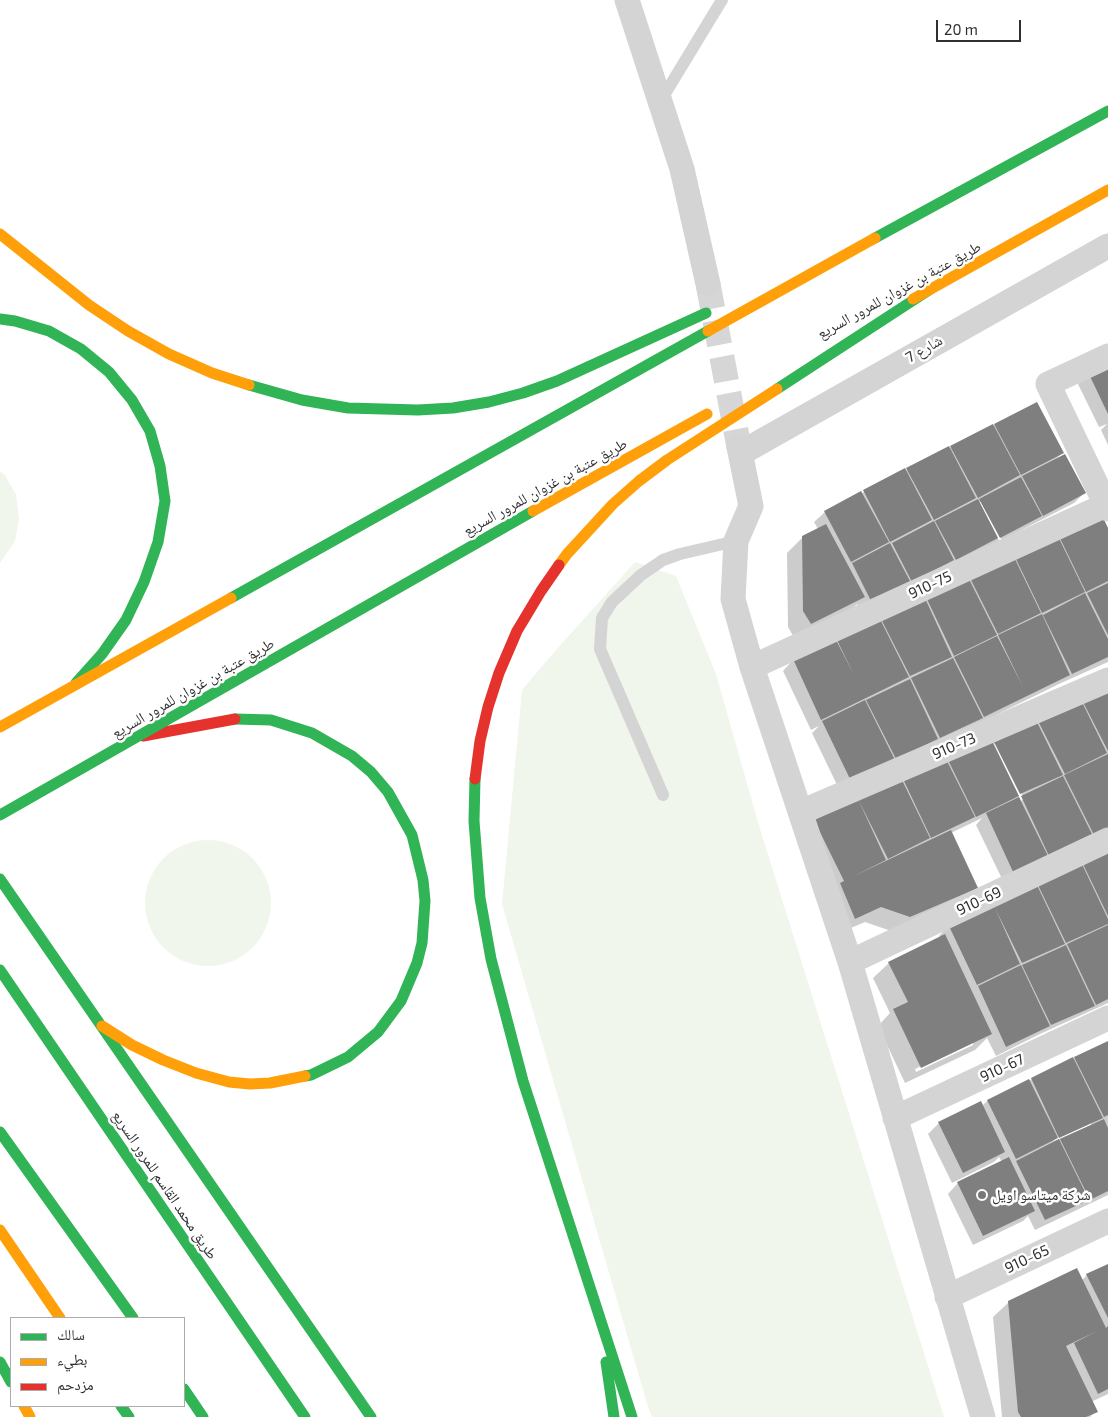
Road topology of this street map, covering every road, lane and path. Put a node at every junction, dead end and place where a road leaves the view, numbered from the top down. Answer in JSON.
{"nodes":[{"id":1,"x":627,"y":0,"type":"edge"},
{"id":2,"x":722,"y":0,"type":"edge"},
{"id":3,"x":660,"y":102,"type":"junction"},
{"id":4,"x":1108,"y":111,"type":"edge"},
{"id":5,"x":1108,"y":190,"type":"edge"},
{"id":6,"x":894,"y":226,"type":"junction"},
{"id":7,"x":0,"y":234,"type":"edge"},
{"id":8,"x":1108,"y":246,"type":"edge"},
{"id":9,"x":708,"y":284,"type":"tunnel mouth"},
{"id":10,"x":770,"y":284,"type":"dead end"},
{"id":11,"x":929,"y":290,"type":"junction"},
{"id":12,"x":716,"y":308,"type":"dead end"},
{"id":13,"x":0,"y":319,"type":"edge"},
{"id":14,"x":1108,"y":356,"type":"edge"},
{"id":15,"x":783,"y":372,"type":"dead end"},
{"id":16,"x":714,"y":410,"type":"dead end"},
{"id":17,"x":1107,"y":506,"type":"edge"},
{"id":18,"x":736,"y":541,"type":"junction"},
{"id":19,"x":752,"y":667,"type":"junction"},
{"id":20,"x":1108,"y":680,"type":"edge"},
{"id":21,"x":74,"y":685,"type":"junction"},
{"id":22,"x":0,"y":727,"type":"edge"},
{"id":23,"x":136,"y":737,"type":"junction"},
{"id":24,"x":663,"y":795,"type":"dead end"},
{"id":25,"x":801,"y":812,"type":"junction"},
{"id":26,"x":0,"y":815,"type":"edge"},
{"id":27,"x":1108,"y":840,"type":"edge"},
{"id":28,"x":0,"y":879,"type":"edge"},
{"id":29,"x":850,"y":962,"type":"junction"},
{"id":30,"x":0,"y":970,"type":"edge"},
{"id":31,"x":1108,"y":1018,"type":"edge"},
{"id":32,"x":102,"y":1026,"type":"junction"},
{"id":33,"x":895,"y":1118,"type":"junction"},
{"id":34,"x":0,"y":1132,"type":"edge"},
{"id":35,"x":1108,"y":1221,"type":"edge"},
{"id":36,"x":0,"y":1230,"type":"edge"},
{"id":37,"x":947,"y":1297,"type":"junction"},
{"id":38,"x":59,"y":1317,"type":"edge"},
{"id":39,"x":132,"y":1317,"type":"edge"},
{"id":40,"x":600,"y":1320,"type":"junction"},
{"id":41,"x":0,"y":1362,"type":"edge"},
{"id":42,"x":10,"y":1380,"type":"edge"},
{"id":43,"x":185,"y":1390,"type":"edge"},
{"id":44,"x":204,"y":1417,"type":"edge"},
{"id":45,"x":305,"y":1417,"type":"edge"},
{"id":46,"x":371,"y":1417,"type":"edge"},
{"id":47,"x":614,"y":1417,"type":"edge"},
{"id":48,"x":632,"y":1417,"type":"edge"},
{"id":49,"x":983,"y":1417,"type":"edge"}],
"edges":[{"from":1,"to":3,"type":"street"},
{"from":2,"to":3,"type":"lane"},
{"from":3,"to":9,"type":"street"},
{"from":4,"to":6,"type":"highway","bridge":true},
{"from":5,"to":11,"type":"highway","name":"طريق عتبة بن غزوان للمرور السريع","bridge":true},
{"from":6,"to":10,"type":"highway","bridge":true},
{"from":6,"to":21,"type":"highway","bridge":true},
{"from":7,"to":12,"type":"highway","bridge":true},
{"from":8,"to":18,"type":"street","name":"شارع 7"},
{"from":11,"to":15,"type":"highway","name":"طريق عتبة بن غزوان للمرور السريع","bridge":true},
{"from":11,"to":40,"type":"highway","bridge":true},
{"from":13,"to":21,"type":"highway"},
{"from":14,"to":17,"type":"street"},
{"from":16,"to":23,"type":"highway","name":"طريق عتبة بن غزوان للمرور السريع","bridge":true},
{"from":17,"to":19,"type":"street","name":"910-75"},
{"from":18,"to":19,"type":"street"},
{"from":18,"to":24,"type":"lane"},
{"from":19,"to":25,"type":"street"},
{"from":20,"to":25,"type":"street","name":"910-73"},
{"from":21,"to":22,"type":"highway","bridge":true},
{"from":23,"to":26,"type":"highway","name":"طريق عتبة بن غزوان للمرور السريع","bridge":true},
{"from":23,"to":32,"type":"highway","bridge":true},
{"from":25,"to":29,"type":"street"},
{"from":27,"to":29,"type":"street","name":"910-69"},
{"from":28,"to":32,"type":"highway"},
{"from":29,"to":33,"type":"street"},
{"from":30,"to":45,"type":"highway","name":"طريق محمد القاسم للمرور السريع"},
{"from":31,"to":33,"type":"street","name":"910-67"},
{"from":32,"to":46,"type":"highway"},
{"from":33,"to":37,"type":"street"},
{"from":34,"to":39,"type":"highway"},
{"from":35,"to":37,"type":"street","name":"910-65"},
{"from":36,"to":38,"type":"highway"},
{"from":37,"to":49,"type":"street"},
{"from":40,"to":47,"type":"highway","bridge":true},
{"from":40,"to":48,"type":"highway","bridge":true},
{"from":41,"to":42,"type":"highway"},
{"from":43,"to":44,"type":"highway"}]}
